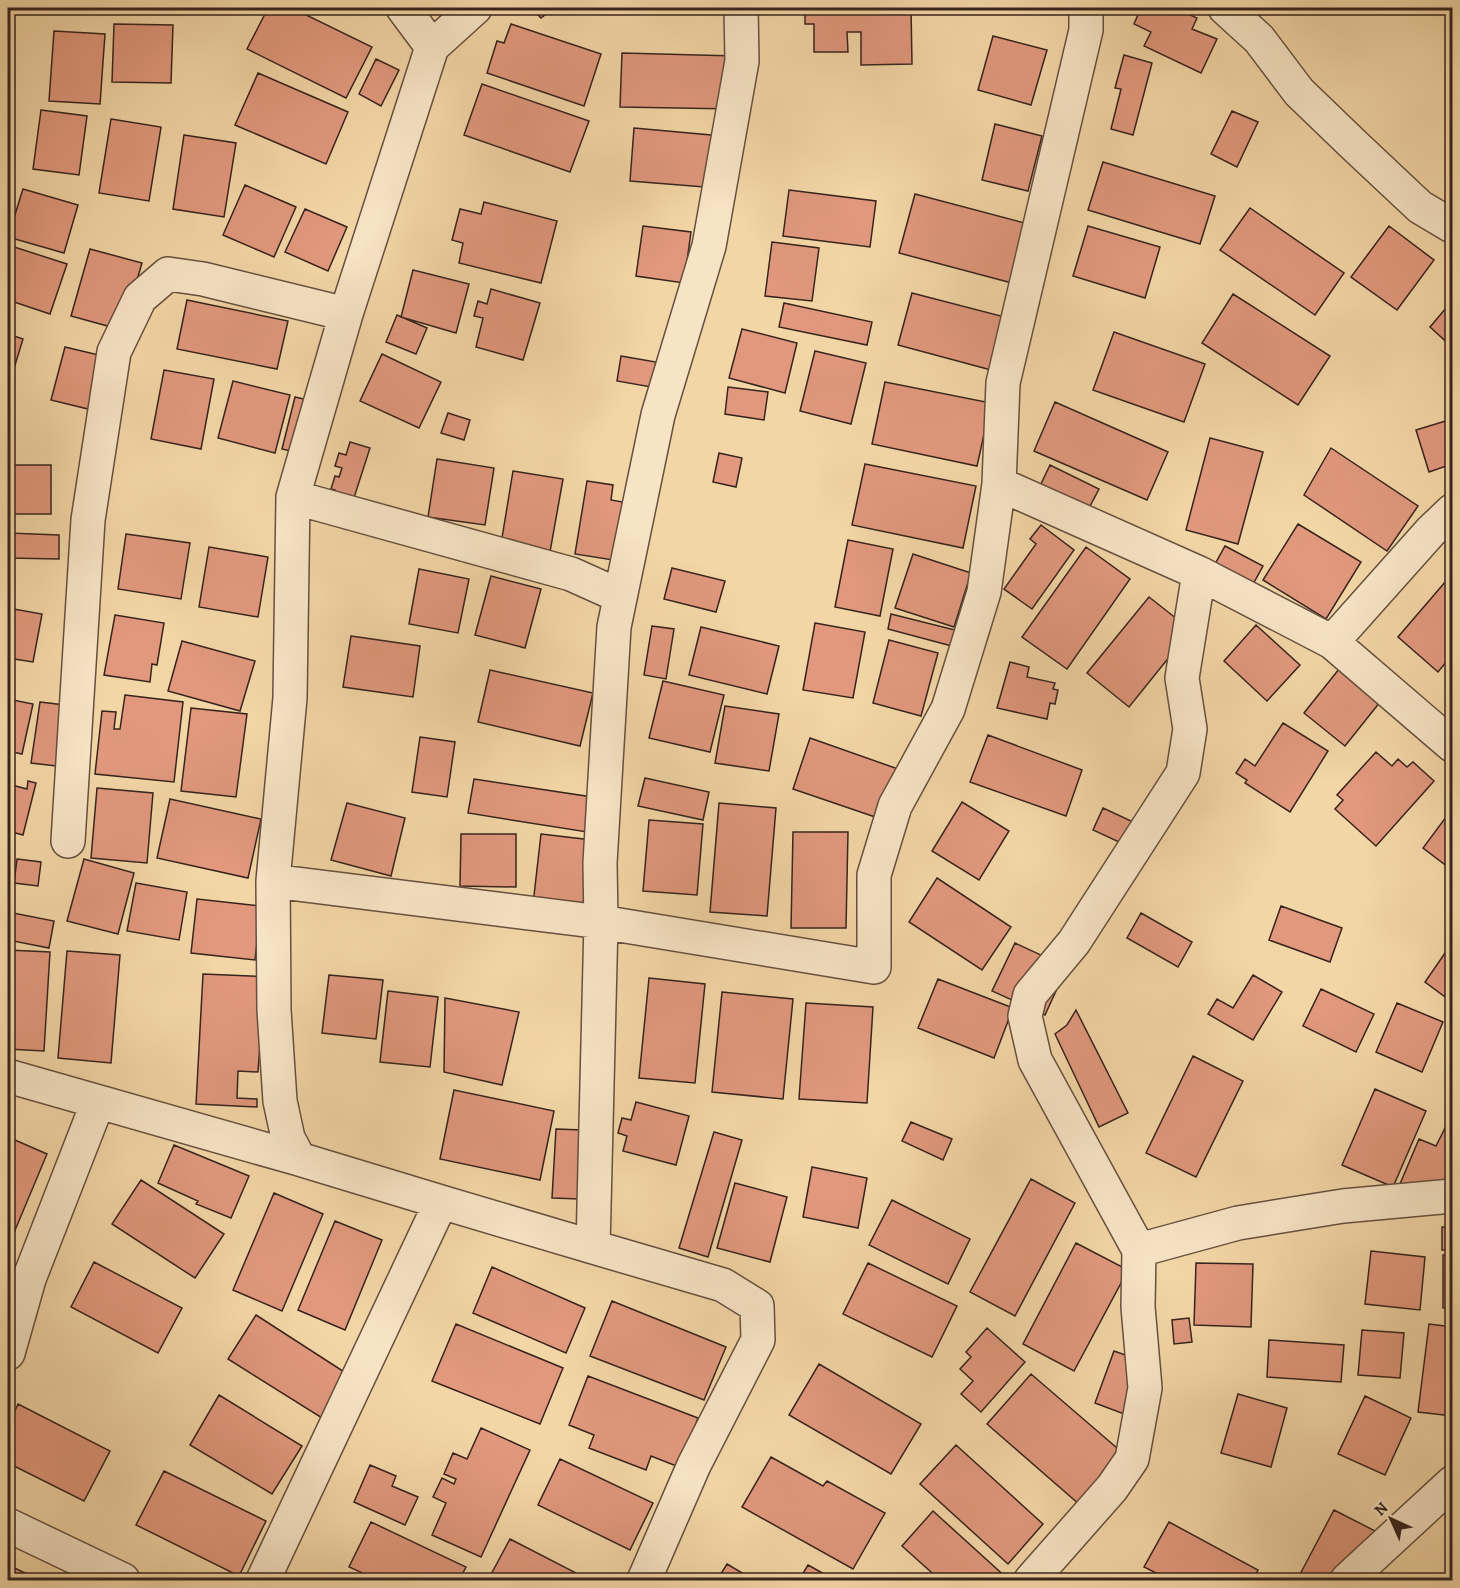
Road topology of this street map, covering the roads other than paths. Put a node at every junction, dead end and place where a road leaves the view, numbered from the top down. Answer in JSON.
{"nodes":[{"id":1,"x":403,"y":8,"type":"edge"},
{"id":2,"x":475,"y":8,"type":"edge"},
{"id":3,"x":741,"y":8,"type":"edge"},
{"id":4,"x":1086,"y":8,"type":"edge"},
{"id":5,"x":1225,"y":8,"type":"edge"},
{"id":6,"x":432,"y":47,"type":"junction"},
{"id":7,"x":1452,"y":226,"type":"edge"},
{"id":8,"x":346,"y":314,"type":"junction"},
{"id":9,"x":999,"y":484,"type":"junction"},
{"id":10,"x":293,"y":498,"type":"junction"},
{"id":11,"x":1452,"y":511,"type":"edge"},
{"id":12,"x":1199,"y":573,"type":"junction"},
{"id":13,"x":620,"y":596,"type":"junction"},
{"id":14,"x":1332,"y":642,"type":"junction"},
{"id":15,"x":1452,"y":745,"type":"edge"},
{"id":16,"x":68,"y":841,"type":"dead end"},
{"id":17,"x":273,"y":881,"type":"junction"},
{"id":18,"x":601,"y":922,"type":"junction"},
{"id":19,"x":8,"y":1076,"type":"edge"},
{"id":20,"x":98,"y":1102,"type":"junction"},
{"id":21,"x":299,"y":1159,"type":"junction"},
{"id":22,"x":1452,"y":1196,"type":"edge"},
{"id":23,"x":441,"y":1202,"type":"junction"},
{"id":24,"x":593,"y":1247,"type":"junction"},
{"id":25,"x":1139,"y":1250,"type":"junction"},
{"id":26,"x":8,"y":1353,"type":"edge"},
{"id":27,"x":1452,"y":1483,"type":"edge"},
{"id":28,"x":8,"y":1525,"type":"edge"},
{"id":29,"x":123,"y":1581,"type":"edge"},
{"id":30,"x":263,"y":1581,"type":"edge"},
{"id":31,"x":644,"y":1581,"type":"edge"},
{"id":32,"x":1031,"y":1581,"type":"edge"},
{"id":33,"x":1347,"y":1581,"type":"edge"}],
"edges":[{"from":1,"to":6,"type":"street"},
{"from":2,"to":6,"type":"street"},
{"from":3,"to":13,"type":"street"},
{"from":4,"to":9,"type":"street"},
{"from":5,"to":7,"type":"street"},
{"from":6,"to":8,"type":"street"},
{"from":8,"to":10,"type":"street"},
{"from":8,"to":16,"type":"street"},
{"from":9,"to":12,"type":"street"},
{"from":9,"to":18,"type":"street"},
{"from":10,"to":13,"type":"street"},
{"from":10,"to":17,"type":"street"},
{"from":11,"to":14,"type":"street"},
{"from":12,"to":14,"type":"street"},
{"from":12,"to":25,"type":"street"},
{"from":13,"to":18,"type":"street"},
{"from":14,"to":15,"type":"street"},
{"from":17,"to":18,"type":"street"},
{"from":17,"to":21,"type":"street"},
{"from":18,"to":24,"type":"street"},
{"from":19,"to":20,"type":"street"},
{"from":20,"to":21,"type":"street"},
{"from":20,"to":26,"type":"street"},
{"from":21,"to":23,"type":"street"},
{"from":22,"to":25,"type":"street"},
{"from":23,"to":24,"type":"street"},
{"from":23,"to":30,"type":"street"},
{"from":24,"to":31,"type":"street"},
{"from":25,"to":32,"type":"street"},
{"from":27,"to":33,"type":"street"},
{"from":28,"to":29,"type":"street"}]}
